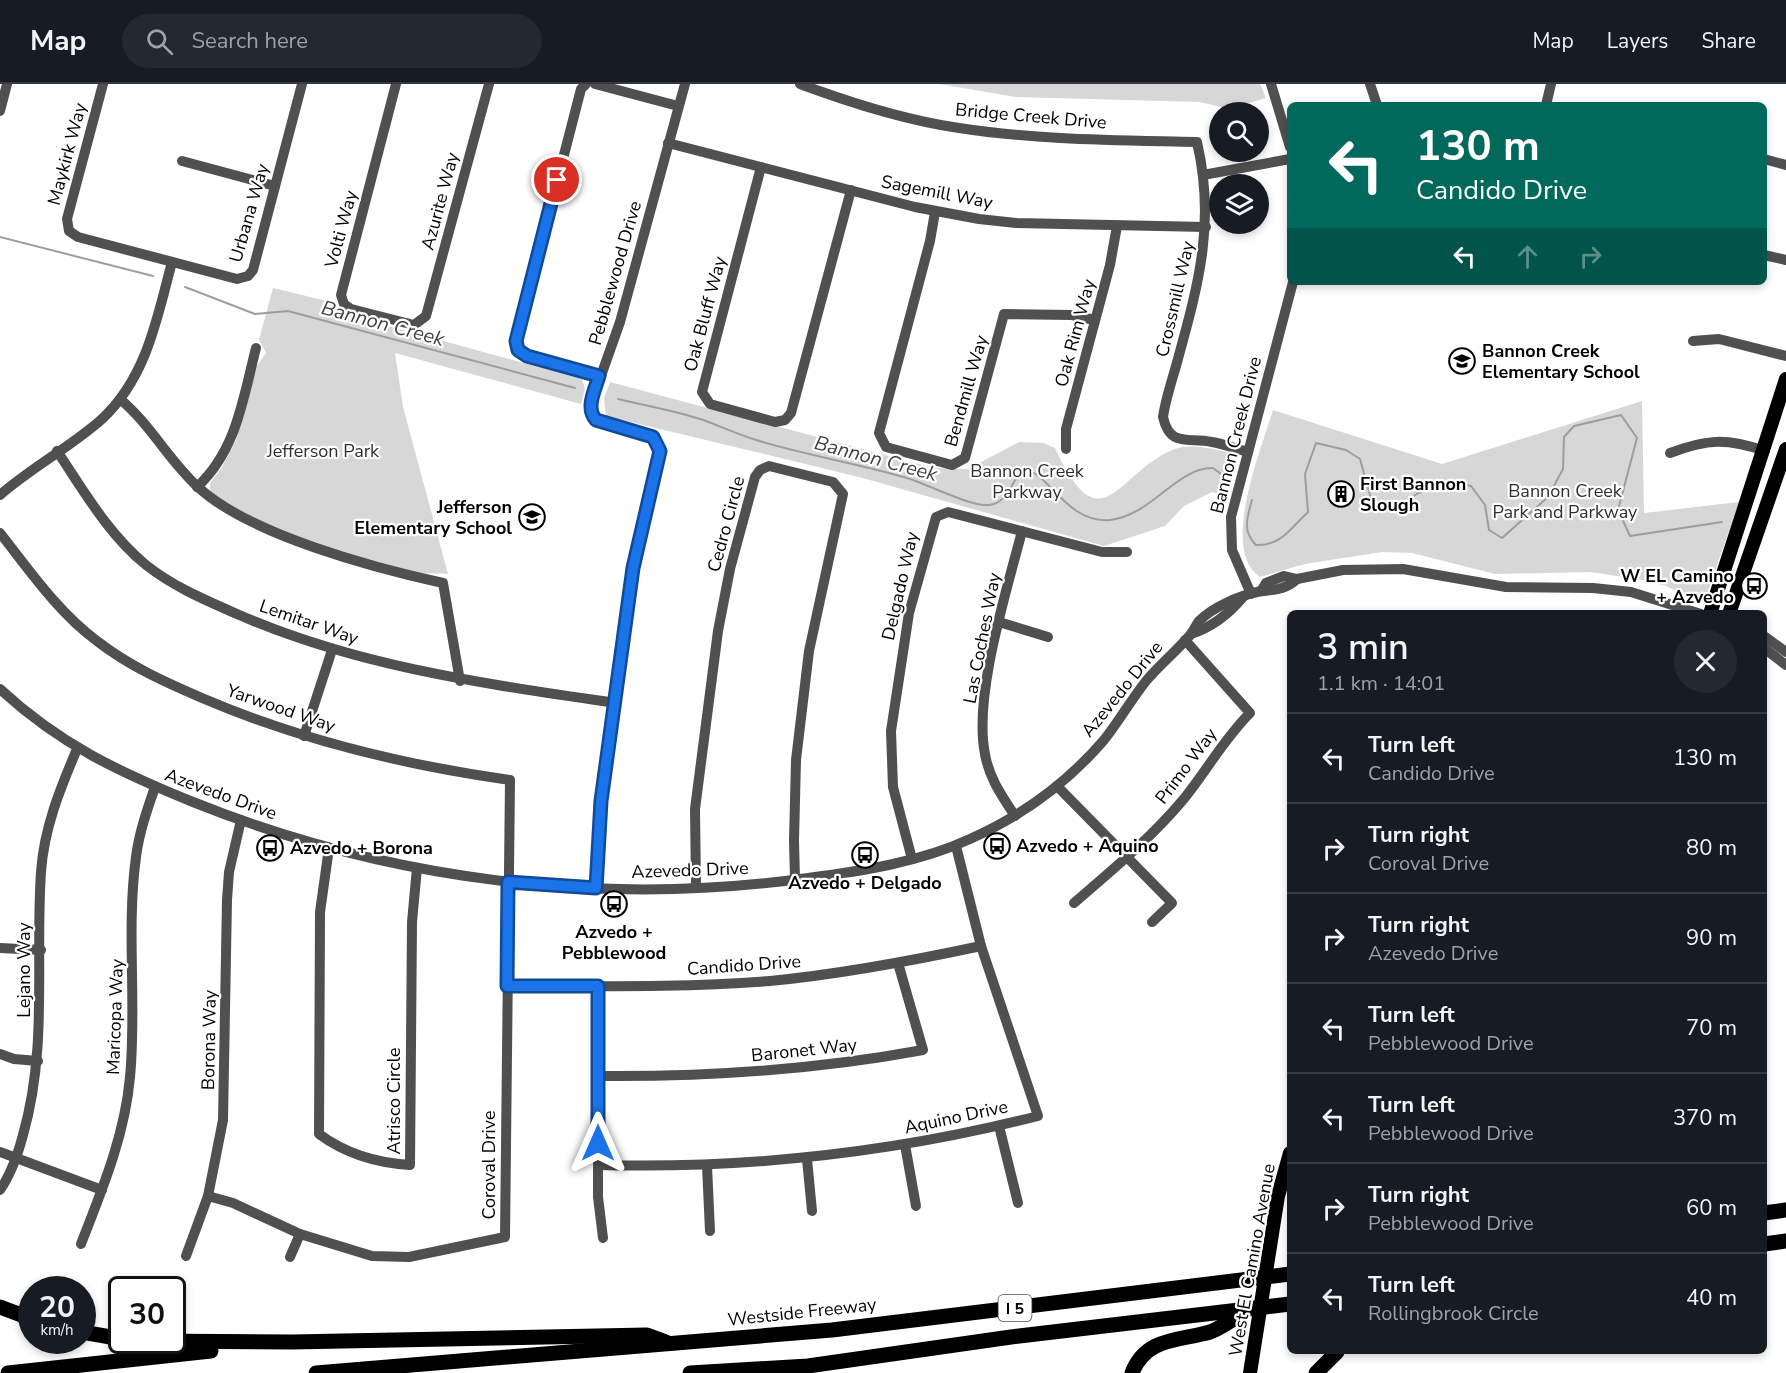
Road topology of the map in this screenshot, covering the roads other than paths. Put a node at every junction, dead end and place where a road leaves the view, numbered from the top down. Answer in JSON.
{"nodes":[{"id":1,"x":7,"y":84,"type":"edge"},
{"id":2,"x":103,"y":84,"type":"edge"},
{"id":3,"x":302,"y":84,"type":"edge"},
{"id":4,"x":396,"y":84,"type":"edge"},
{"id":5,"x":489,"y":84,"type":"edge"},
{"id":6,"x":586,"y":84,"type":"edge"},
{"id":7,"x":595,"y":84,"type":"edge"},
{"id":8,"x":684,"y":84,"type":"edge"},
{"id":9,"x":800,"y":84,"type":"edge"},
{"id":10,"x":1271,"y":84,"type":"edge"},
{"id":11,"x":1370,"y":84,"type":"edge"},
{"id":12,"x":1551,"y":84,"type":"edge"},
{"id":13,"x":1376,"y":102,"type":"edge"},
{"id":14,"x":1547,"y":102,"type":"edge"},
{"id":15,"x":678,"y":106,"type":"junction"},
{"id":16,"x":0,"y":111,"type":"edge"},
{"id":17,"x":1287,"y":137,"type":"edge"},
{"id":18,"x":668,"y":143,"type":"junction"},
{"id":19,"x":1287,"y":160,"type":"edge"},
{"id":20,"x":1767,"y":160,"type":"edge"},
{"id":21,"x":182,"y":161,"type":"dead end"},
{"id":22,"x":1786,"y":165,"type":"edge"},
{"id":23,"x":761,"y":167,"type":"junction"},
{"id":24,"x":1203,"y":175,"type":"junction"},
{"id":25,"x":275,"y":186,"type":"junction"},
{"id":26,"x":850,"y":190,"type":"junction"},
{"id":27,"x":935,"y":212,"type":"junction"},
{"id":28,"x":1118,"y":225,"type":"junction"},
{"id":29,"x":1206,"y":227,"type":"junction"},
{"id":30,"x":1767,"y":256,"type":"edge"},
{"id":31,"x":1786,"y":260,"type":"edge"},
{"id":32,"x":172,"y":262,"type":"junction"},
{"id":33,"x":1292,"y":285,"type":"edge"},
{"id":34,"x":1095,"y":320,"type":"junction"},
{"id":35,"x":420,"y":323,"type":"joint"},
{"id":36,"x":1693,"y":341,"type":"dead end"},
{"id":37,"x":256,"y":348,"type":"dead end"},
{"id":38,"x":1786,"y":356,"type":"edge"},
{"id":39,"x":599,"y":376,"type":"junction"},
{"id":40,"x":1786,"y":379,"type":"edge"},
{"id":41,"x":120,"y":399,"type":"junction"},
{"id":42,"x":1066,"y":449,"type":"dead end"},
{"id":43,"x":1786,"y":449,"type":"edge"},
{"id":44,"x":57,"y":451,"type":"junction"},
{"id":45,"x":1765,"y":451,"type":"junction"},
{"id":46,"x":1248,"y":452,"type":"junction"},
{"id":47,"x":1670,"y":453,"type":"dead end"},
{"id":48,"x":197,"y":487,"type":"junction"},
{"id":49,"x":0,"y":495,"type":"edge"},
{"id":50,"x":1022,"y":531,"type":"junction"},
{"id":51,"x":0,"y":533,"type":"edge"},
{"id":52,"x":1127,"y":552,"type":"dead end"},
{"id":53,"x":1252,"y":594,"type":"junction"},
{"id":54,"x":1688,"y":610,"type":"edge"},
{"id":55,"x":1711,"y":610,"type":"edge"},
{"id":56,"x":1730,"y":610,"type":"edge"},
{"id":57,"x":999,"y":622,"type":"junction"},
{"id":58,"x":1047,"y":637,"type":"dead end"},
{"id":59,"x":1188,"y":637,"type":"junction"},
{"id":60,"x":1767,"y":638,"type":"edge"},
{"id":61,"x":332,"y":650,"type":"junction"},
{"id":62,"x":1767,"y":650,"type":"edge"},
{"id":63,"x":1786,"y":652,"type":"edge"},
{"id":64,"x":1786,"y":665,"type":"edge"},
{"id":65,"x":459,"y":681,"type":"junction"},
{"id":66,"x":0,"y":689,"type":"edge"},
{"id":67,"x":616,"y":703,"type":"junction"},
{"id":68,"x":304,"y":736,"type":"junction"},
{"id":69,"x":77,"y":749,"type":"junction"},
{"id":70,"x":1058,"y":786,"type":"junction"},
{"id":71,"x":154,"y":787,"type":"junction"},
{"id":72,"x":1015,"y":816,"type":"junction"},
{"id":73,"x":241,"y":820,"type":"junction"},
{"id":74,"x":956,"y":846,"type":"junction"},
{"id":75,"x":329,"y":848,"type":"junction"},
{"id":76,"x":1126,"y":857,"type":"junction"},
{"id":77,"x":912,"y":859,"type":"junction"},
{"id":78,"x":417,"y":868,"type":"junction"},
{"id":79,"x":795,"y":880,"type":"junction"},
{"id":80,"x":508,"y":882,"type":"junction"},
{"id":81,"x":596,"y":888,"type":"junction"},
{"id":82,"x":696,"y":888,"type":"junction"},
{"id":83,"x":1074,"y":903,"type":"dead end"},
{"id":84,"x":1152,"y":922,"type":"dead end"},
{"id":85,"x":981,"y":946,"type":"junction"},
{"id":86,"x":0,"y":948,"type":"edge"},
{"id":87,"x":40,"y":950,"type":"junction"},
{"id":88,"x":898,"y":963,"type":"junction"},
{"id":89,"x":507,"y":986,"type":"junction"},
{"id":90,"x":598,"y":986,"type":"junction"},
{"id":91,"x":0,"y":1054,"type":"edge"},
{"id":92,"x":38,"y":1061,"type":"junction"},
{"id":93,"x":598,"y":1076,"type":"junction"},
{"id":94,"x":999,"y":1126,"type":"junction"},
{"id":95,"x":905,"y":1145,"type":"junction"},
{"id":96,"x":0,"y":1152,"type":"edge"},
{"id":97,"x":15,"y":1158,"type":"junction"},
{"id":98,"x":807,"y":1159,"type":"junction"},
{"id":99,"x":1287,"y":1164,"type":"edge"},
{"id":100,"x":598,"y":1165,"type":"junction"},
{"id":101,"x":707,"y":1166,"type":"junction"},
{"id":102,"x":0,"y":1190,"type":"edge"},
{"id":103,"x":102,"y":1190,"type":"junction"},
{"id":104,"x":208,"y":1196,"type":"junction"},
{"id":105,"x":1018,"y":1203,"type":"dead end"},
{"id":106,"x":916,"y":1206,"type":"dead end"},
{"id":107,"x":1786,"y":1210,"type":"edge"},
{"id":108,"x":812,"y":1211,"type":"dead end"},
{"id":109,"x":1767,"y":1213,"type":"edge"},
{"id":110,"x":710,"y":1231,"type":"dead end"},
{"id":111,"x":300,"y":1234,"type":"junction"},
{"id":112,"x":603,"y":1238,"type":"dead end"},
{"id":113,"x":1786,"y":1241,"type":"edge"},
{"id":114,"x":81,"y":1244,"type":"dead end"},
{"id":115,"x":1767,"y":1244,"type":"edge"},
{"id":116,"x":186,"y":1256,"type":"dead end"},
{"id":117,"x":290,"y":1257,"type":"dead end"},
{"id":118,"x":1287,"y":1274,"type":"edge"},
{"id":119,"x":1287,"y":1304,"type":"edge"},
{"id":120,"x":0,"y":1307,"type":"edge"},
{"id":121,"x":1249,"y":1309,"type":"junction"},
{"id":122,"x":18,"y":1314,"type":"edge"},
{"id":123,"x":186,"y":1341,"type":"edge"},
{"id":124,"x":292,"y":1342,"type":"junction"},
{"id":125,"x":672,"y":1344,"type":"junction"},
{"id":126,"x":1335,"y":1354,"type":"edge"},
{"id":127,"x":808,"y":1366,"type":"junction"},
{"id":128,"x":8,"y":1373,"type":"edge"},
{"id":129,"x":316,"y":1373,"type":"edge"},
{"id":130,"x":690,"y":1373,"type":"edge"},
{"id":131,"x":754,"y":1373,"type":"edge"},
{"id":132,"x":1132,"y":1373,"type":"edge"},
{"id":133,"x":1250,"y":1373,"type":"edge"},
{"id":134,"x":1316,"y":1373,"type":"edge"}],
"edges":[{"from":1,"to":16,"type":"street"},
{"from":2,"to":32,"type":"street","name":"Maykirk Way"},
{"from":3,"to":25,"type":"street","name":"Urbana Way"},
{"from":4,"to":35,"type":"street","name":"Volti Way"},
{"from":5,"to":35,"type":"street","name":"Azurite Way"},
{"from":6,"to":39,"type":"street"},
{"from":7,"to":15,"type":"street"},
{"from":8,"to":15,"type":"street","name":"Pebblewood Drive"},
{"from":9,"to":24,"type":"street","name":"Bridge Creek Drive"},
{"from":10,"to":17,"type":"street"},
{"from":11,"to":13,"type":"street"},
{"from":12,"to":14,"type":"street"},
{"from":15,"to":18,"type":"street","name":"Pebblewood Drive"},
{"from":18,"to":23,"type":"street","name":"Sagemill Way"},
{"from":18,"to":39,"type":"street","name":"Pebblewood Drive"},
{"from":19,"to":24,"type":"street"},
{"from":20,"to":22,"type":"street"},
{"from":21,"to":25,"type":"street"},
{"from":23,"to":26,"type":"street","name":"Sagemill Way"},
{"from":23,"to":26,"type":"street","name":"Oak Bluff Way"},
{"from":24,"to":29,"type":"street","name":"Crossmill Way"},
{"from":25,"to":32,"type":"street","name":"Urbana Way"},
{"from":26,"to":27,"type":"street","name":"Sagemill Way"},
{"from":27,"to":28,"type":"street","name":"Sagemill Way"},
{"from":27,"to":34,"type":"street","name":"Bendmill Way"},
{"from":28,"to":29,"type":"street","name":"Sagemill Way"},
{"from":28,"to":34,"type":"street","name":"Oak Rim Way"},
{"from":29,"to":46,"type":"street","name":"Crossmill Way"},
{"from":30,"to":31,"type":"street"},
{"from":32,"to":41,"type":"street"},
{"from":33,"to":46,"type":"street","name":"Bannon Creek Drive"},
{"from":34,"to":42,"type":"street","name":"Oak Rim Way"},
{"from":36,"to":38,"type":"street"},
{"from":37,"to":48,"type":"street"},
{"from":39,"to":67,"type":"street","name":"Pebblewood Drive"},
{"from":40,"to":45,"type":"main road"},
{"from":41,"to":44,"type":"street"},
{"from":41,"to":48,"type":"street"},
{"from":43,"to":56,"type":"main road"},
{"from":44,"to":49,"type":"street"},
{"from":44,"to":61,"type":"street","name":"Lemitar Way"},
{"from":45,"to":47,"type":"street"},
{"from":45,"to":55,"type":"main road"},
{"from":46,"to":53,"type":"street","name":"Bannon Creek Drive"},
{"from":48,"to":65,"type":"street"},
{"from":50,"to":52,"type":"street","name":"Delgado Way"},
{"from":50,"to":57,"type":"street","name":"Las Coches Way"},
{"from":50,"to":77,"type":"street","name":"Delgado Way"},
{"from":51,"to":68,"type":"street","name":"Yarwood Way"},
{"from":53,"to":54,"type":"street","name":"Azevedo Drive"},
{"from":53,"to":59,"type":"street","name":"Azevedo Drive"},
{"from":57,"to":58,"type":"street"},
{"from":57,"to":72,"type":"street","name":"Las Coches Way"},
{"from":59,"to":70,"type":"street","name":"Azevedo Drive"},
{"from":59,"to":76,"type":"street","name":"Primo Way"},
{"from":60,"to":63,"type":"street"},
{"from":61,"to":65,"type":"street","name":"Lemitar Way"},
{"from":61,"to":68,"type":"street"},
{"from":62,"to":64,"type":"street"},
{"from":65,"to":67,"type":"street","name":"Lemitar Way"},
{"from":66,"to":69,"type":"street","name":"Azevedo Drive"},
{"from":67,"to":81,"type":"street","name":"Pebblewood Drive"},
{"from":68,"to":80,"type":"street","name":"Yarwood Way"},
{"from":69,"to":71,"type":"street","name":"Azevedo Drive"},
{"from":69,"to":87,"type":"street","name":"Lejano Way"},
{"from":70,"to":72,"type":"street","name":"Azevedo Drive"},
{"from":70,"to":76,"type":"street"},
{"from":71,"to":73,"type":"street","name":"Azevedo Drive"},
{"from":71,"to":103,"type":"street","name":"Maricopa Way"},
{"from":72,"to":74,"type":"street","name":"Azevedo Drive"},
{"from":73,"to":75,"type":"street","name":"Azevedo Drive"},
{"from":73,"to":104,"type":"street","name":"Borona Way"},
{"from":74,"to":77,"type":"street","name":"Azevedo Drive"},
{"from":74,"to":85,"type":"street","name":"Aquino Drive"},
{"from":75,"to":78,"type":"street","name":"Azevedo Drive"},
{"from":75,"to":78,"type":"street","name":"Atrisco Circle"},
{"from":76,"to":83,"type":"street","name":"Primo Way"},
{"from":76,"to":84,"type":"street"},
{"from":77,"to":79,"type":"street","name":"Azevedo Drive"},
{"from":78,"to":80,"type":"street","name":"Azevedo Drive"},
{"from":79,"to":82,"type":"street","name":"Azevedo Drive"},
{"from":79,"to":82,"type":"street","name":"Cedro Circle"},
{"from":80,"to":81,"type":"street","name":"Azevedo Drive"},
{"from":80,"to":89,"type":"street","name":"Coroval Drive"},
{"from":81,"to":82,"type":"street","name":"Azevedo Drive"},
{"from":85,"to":88,"type":"street","name":"Candido Drive"},
{"from":85,"to":94,"type":"street","name":"Aquino Drive"},
{"from":86,"to":87,"type":"street"},
{"from":87,"to":92,"type":"street","name":"Lejano Way"},
{"from":88,"to":90,"type":"street","name":"Candido Drive"},
{"from":88,"to":93,"type":"street","name":"Baronet Way"},
{"from":89,"to":90,"type":"street","name":"Candido Drive"},
{"from":89,"to":111,"type":"street","name":"Coroval Drive"},
{"from":90,"to":93,"type":"street"},
{"from":91,"to":92,"type":"street"},
{"from":92,"to":97,"type":"street","name":"Lejano Way"},
{"from":93,"to":100,"type":"street"},
{"from":94,"to":95,"type":"street","name":"Aquino Drive"},
{"from":94,"to":105,"type":"street"},
{"from":95,"to":98,"type":"street","name":"Aquino Drive"},
{"from":95,"to":106,"type":"street"},
{"from":96,"to":97,"type":"street"},
{"from":97,"to":102,"type":"street","name":"Lejano Way"},
{"from":97,"to":103,"type":"street"},
{"from":98,"to":101,"type":"street","name":"Aquino Drive"},
{"from":98,"to":108,"type":"street"},
{"from":99,"to":133,"type":"main road","name":"West El Camino Avenue"},
{"from":100,"to":101,"type":"street","name":"Aquino Drive"},
{"from":100,"to":112,"type":"street"},
{"from":101,"to":110,"type":"street"},
{"from":103,"to":114,"type":"street","name":"Maricopa Way"},
{"from":104,"to":111,"type":"street","name":"Coroval Drive"},
{"from":104,"to":116,"type":"street","name":"Borona Way"},
{"from":107,"to":109,"type":"highway"},
{"from":111,"to":117,"type":"street"},
{"from":113,"to":115,"type":"highway"},
{"from":118,"to":125,"type":"highway","name":"Westside Freeway","number":"I 5"},
{"from":119,"to":121,"type":"highway","number":"I 5"},
{"from":120,"to":122,"type":"highway"},
{"from":121,"to":127,"type":"highway","number":"I 5"},
{"from":121,"to":132,"type":"highway"},
{"from":123,"to":124,"type":"highway"},
{"from":124,"to":125,"type":"highway"},
{"from":124,"to":128,"type":"highway"},
{"from":125,"to":129,"type":"highway","name":"Westside Freeway","number":"I 5"},
{"from":126,"to":134,"type":"highway"},
{"from":127,"to":130,"type":"highway","number":"I 5"},
{"from":127,"to":131,"type":"highway"}]}
